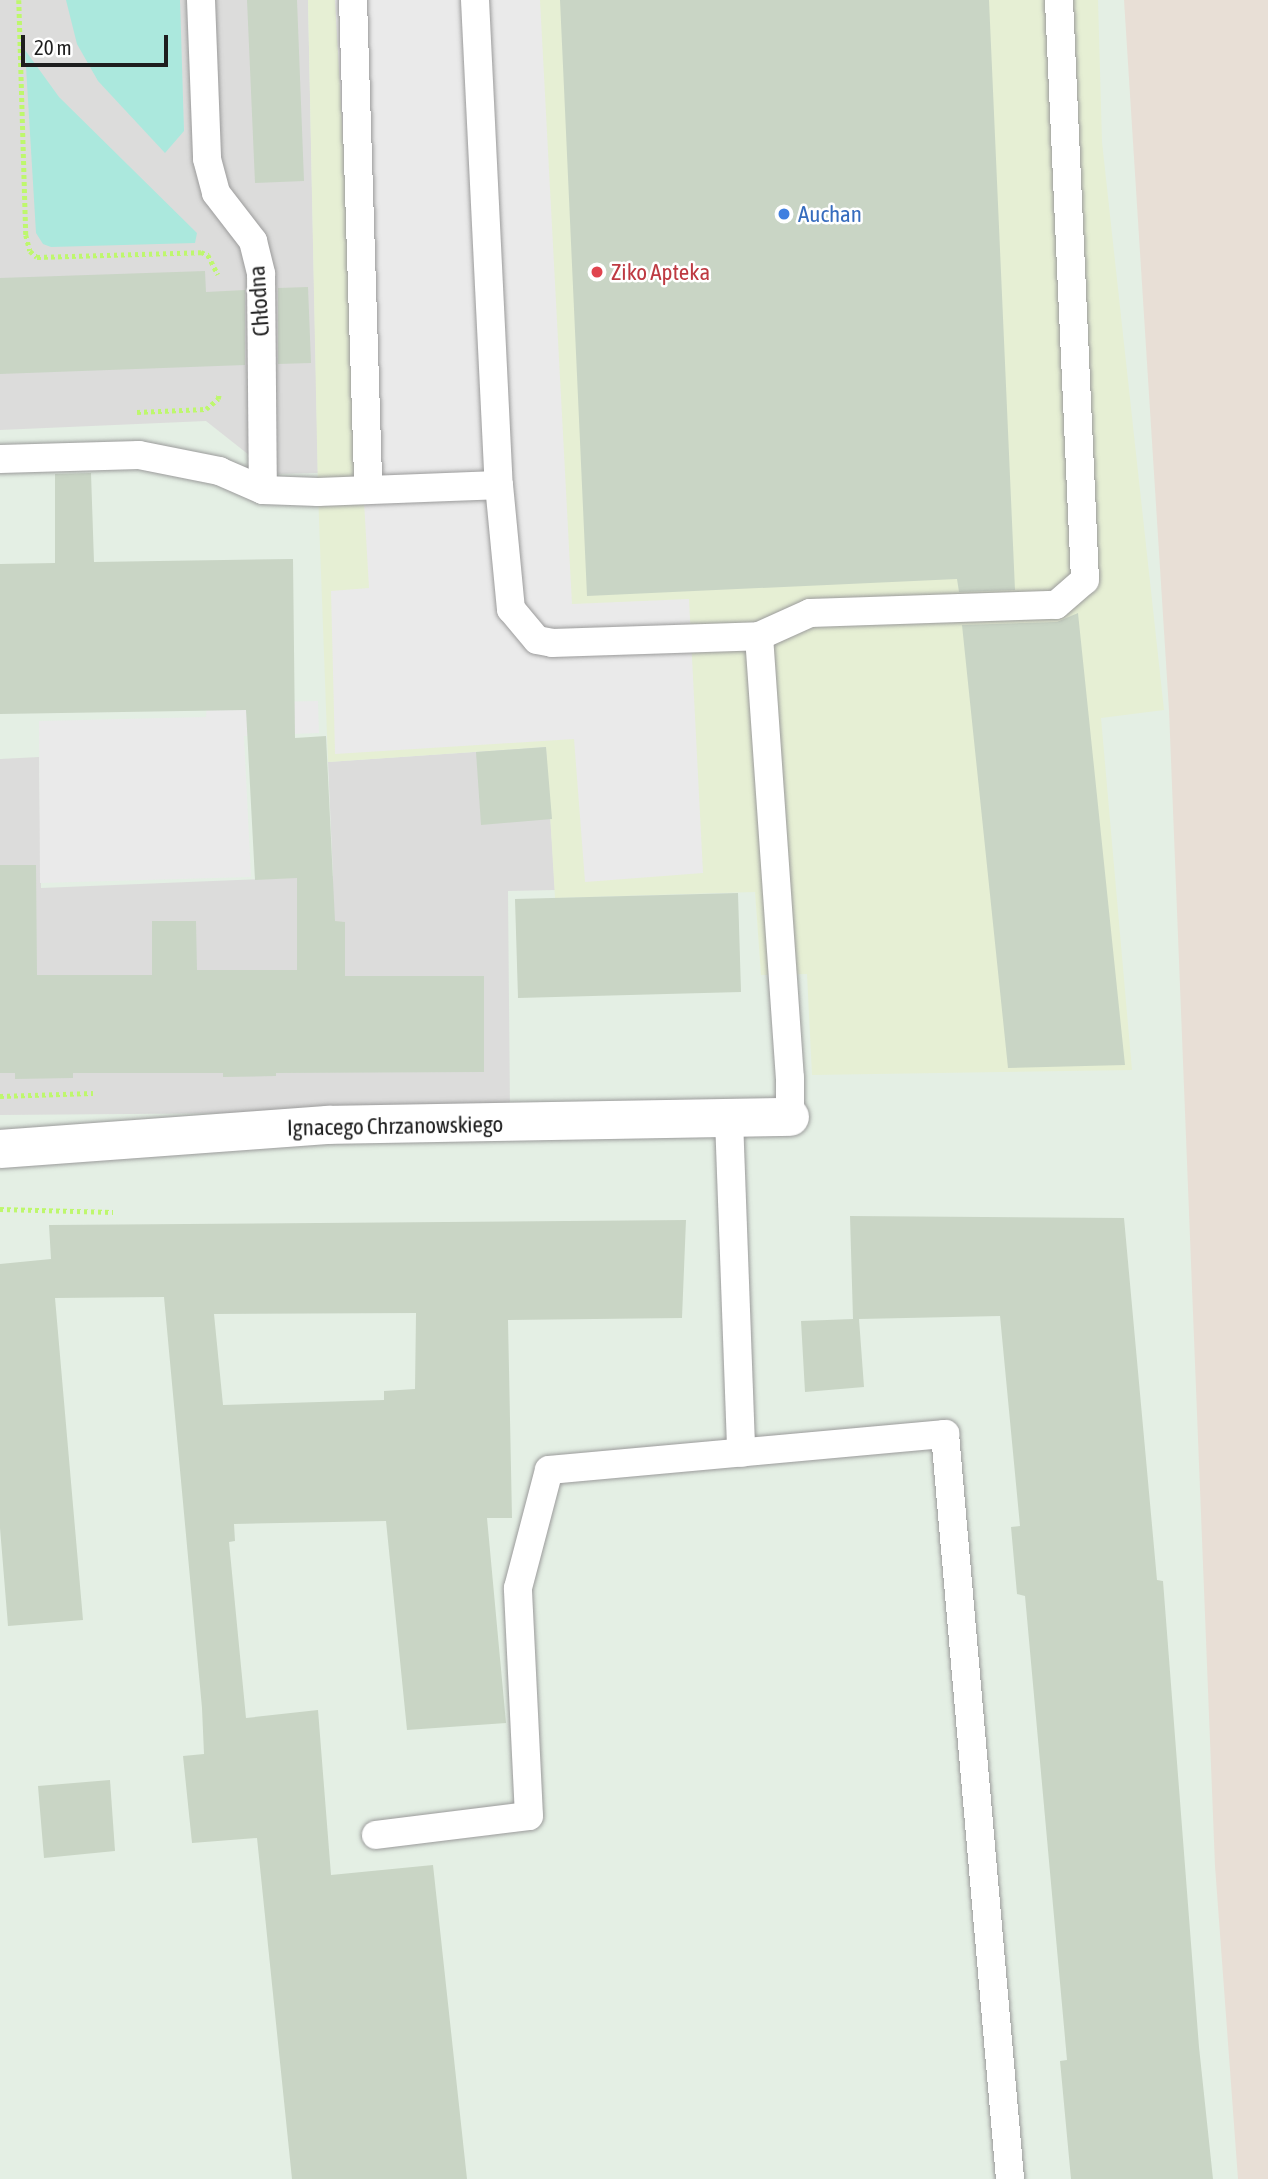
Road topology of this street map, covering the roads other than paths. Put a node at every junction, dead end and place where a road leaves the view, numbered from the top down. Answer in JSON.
{"nodes":[{"id":1,"x":201,"y":0,"type":"edge"},
{"id":2,"x":353,"y":0,"type":"edge"},
{"id":3,"x":475,"y":0,"type":"edge"},
{"id":4,"x":1059,"y":0,"type":"edge"},
{"id":5,"x":0,"y":459,"type":"edge"},
{"id":6,"x":499,"y":485,"type":"junction"},
{"id":7,"x":369,"y":489,"type":"junction"},
{"id":8,"x":263,"y":490,"type":"junction"},
{"id":9,"x":759,"y":636,"type":"junction"},
{"id":10,"x":790,"y":1117,"type":"joint"},
{"id":11,"x":729,"y":1119,"type":"junction"},
{"id":12,"x":0,"y":1149,"type":"edge"},
{"id":13,"x":741,"y":1453,"type":"junction"},
{"id":14,"x":376,"y":1835,"type":"dead end"},
{"id":15,"x":1010,"y":2179,"type":"edge"}],
"edges":[{"from":1,"to":8,"type":"lane","name":"Chłodna"},
{"from":2,"to":7,"type":"lane"},
{"from":3,"to":6,"type":"lane"},
{"from":4,"to":9,"type":"lane"},
{"from":5,"to":8,"type":"lane"},
{"from":6,"to":7,"type":"lane"},
{"from":6,"to":9,"type":"lane"},
{"from":7,"to":8,"type":"lane"},
{"from":9,"to":10,"type":"lane"},
{"from":10,"to":11,"type":"street","name":"Ignacego Chrzanowskiego"},
{"from":11,"to":12,"type":"street","name":"Ignacego Chrzanowskiego"},
{"from":11,"to":13,"type":"lane"},
{"from":13,"to":14,"type":"lane"},
{"from":13,"to":15,"type":"lane"}]}
